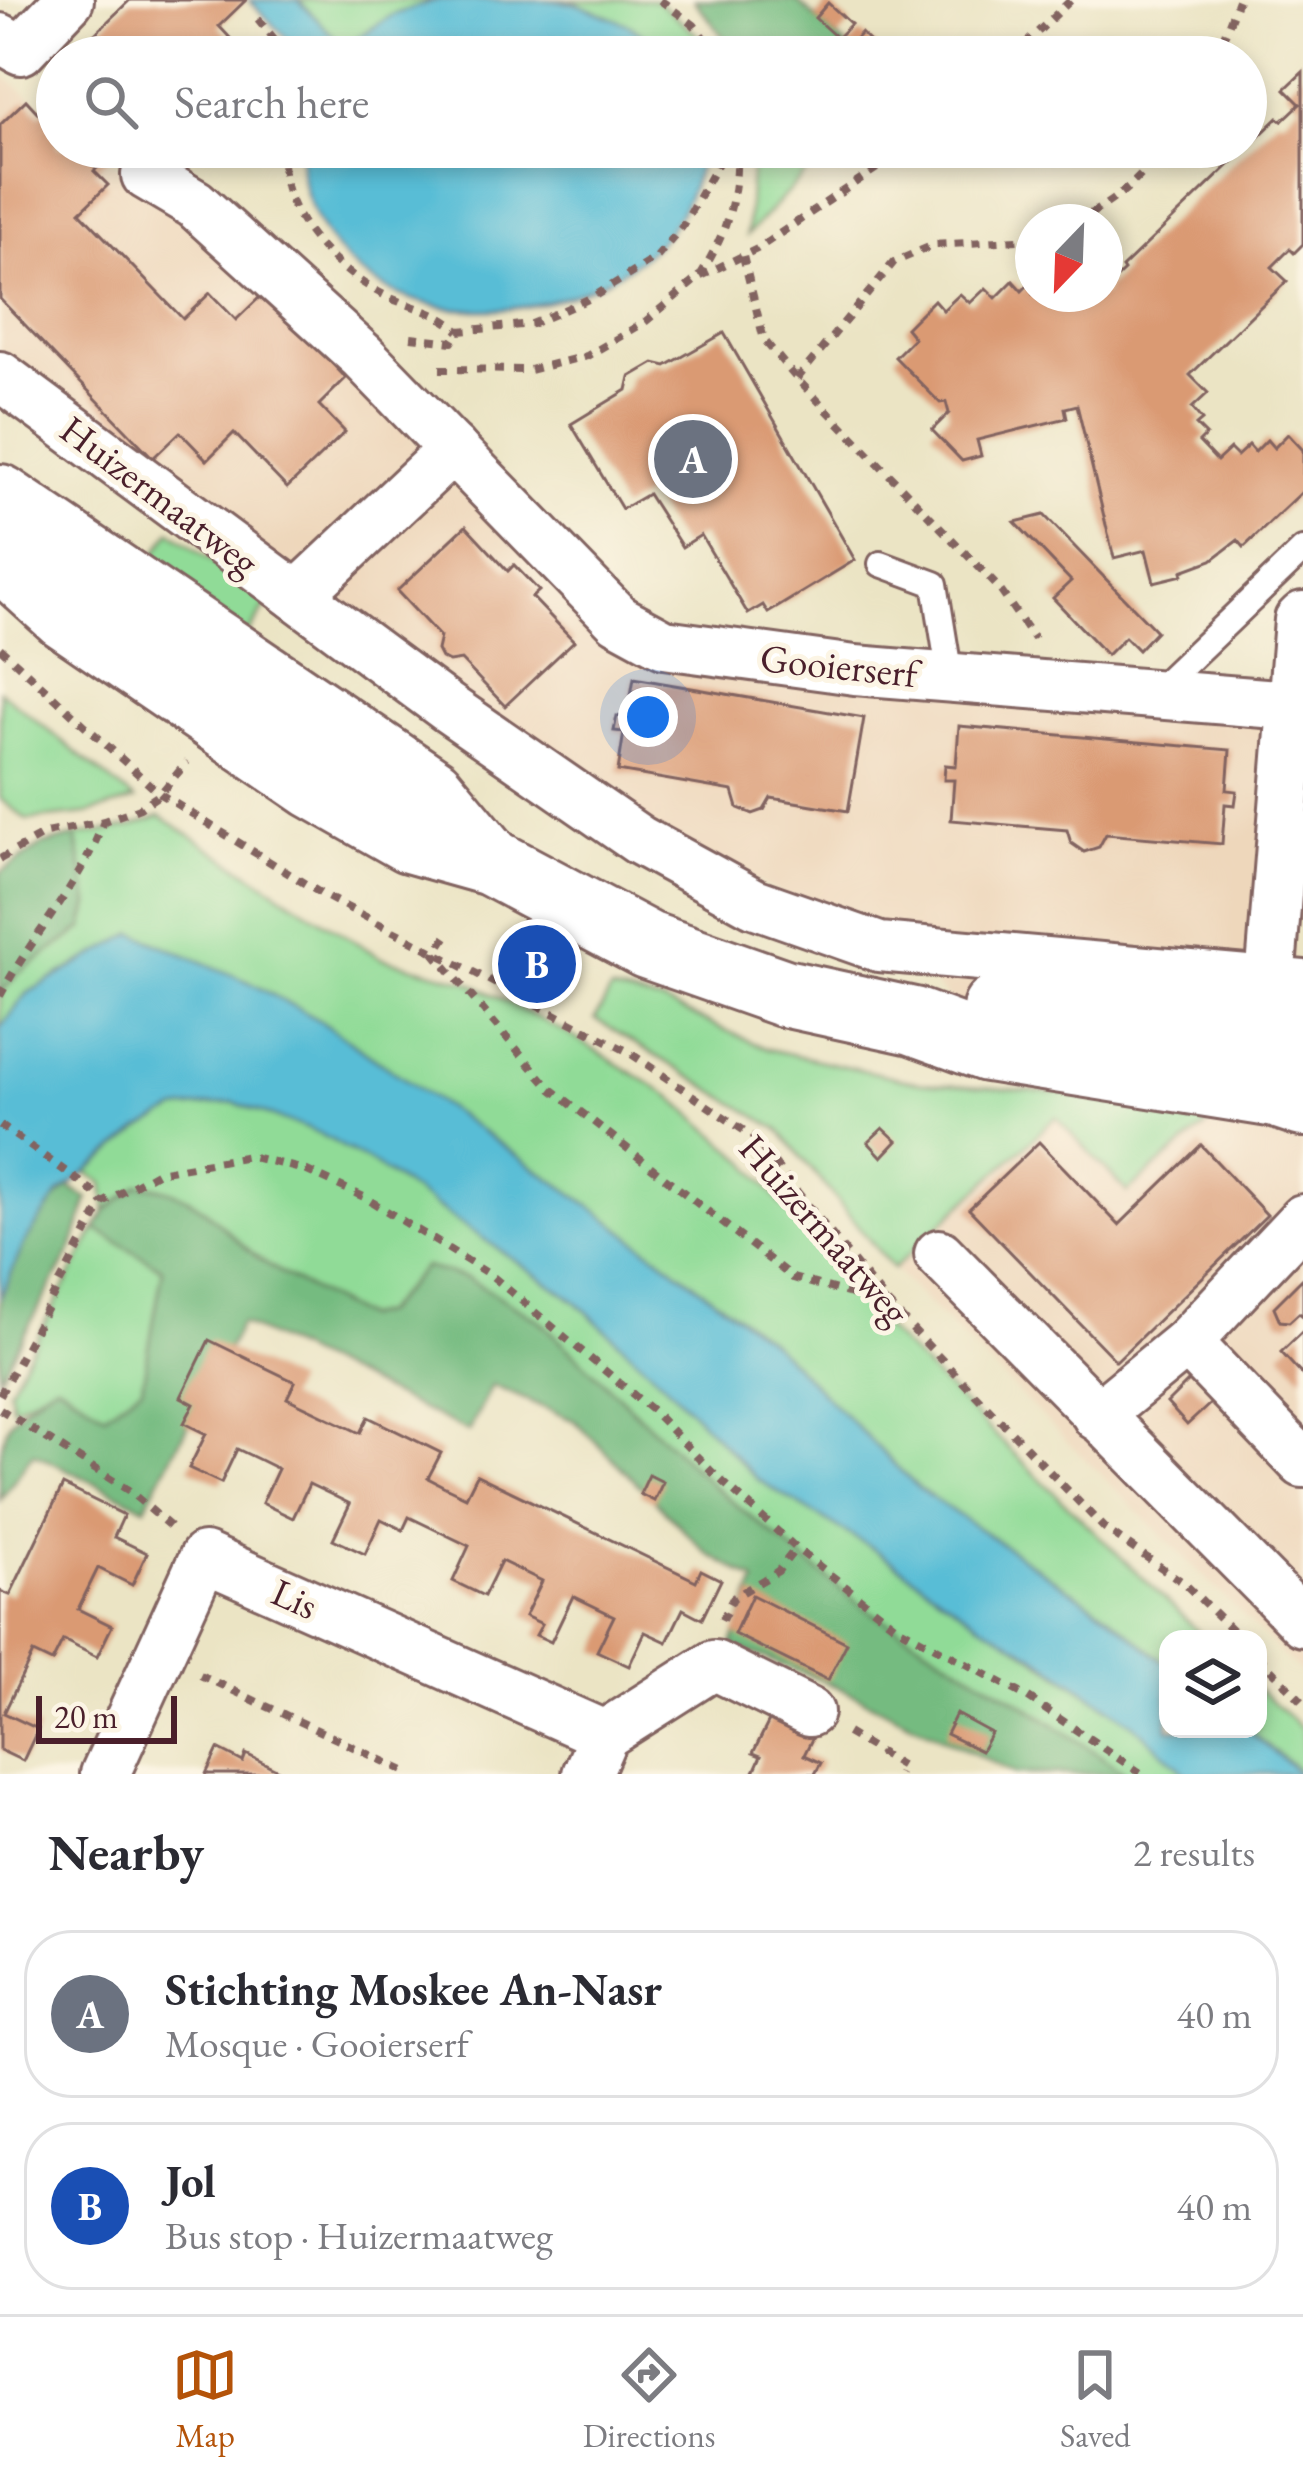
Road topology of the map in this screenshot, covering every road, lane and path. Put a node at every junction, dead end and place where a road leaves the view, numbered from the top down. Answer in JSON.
{"nodes":[{"id":1,"x":69,"y":0,"type":"edge"},
{"id":2,"x":660,"y":0,"type":"edge"},
{"id":3,"x":1071,"y":0,"type":"edge"},
{"id":4,"x":1238,"y":0,"type":"edge"},
{"id":5,"x":258,"y":19,"type":"dead end"},
{"id":6,"x":272,"y":36,"type":"edge"},
{"id":7,"x":702,"y":36,"type":"edge"},
{"id":8,"x":1034,"y":36,"type":"edge"},
{"id":9,"x":1224,"y":36,"type":"edge"},
{"id":10,"x":10,"y":44,"type":"edge"},
{"id":11,"x":284,"y":168,"type":"edge"},
{"id":12,"x":715,"y":168,"type":"edge"},
{"id":13,"x":737,"y":168,"type":"edge"},
{"id":14,"x":876,"y":168,"type":"edge"},
{"id":15,"x":1148,"y":168,"type":"edge"},
{"id":16,"x":146,"y":175,"type":"dead end"},
{"id":17,"x":1107,"y":204,"type":"edge"},
{"id":18,"x":1015,"y":240,"type":"edge"},
{"id":19,"x":743,"y":256,"type":"junction"},
{"id":20,"x":699,"y":277,"type":"junction"},
{"id":21,"x":459,"y":331,"type":"junction"},
{"id":22,"x":362,"y":356,"type":"junction"},
{"id":23,"x":0,"y":376,"type":"edge"},
{"id":24,"x":797,"y":379,"type":"junction"},
{"id":25,"x":409,"y":404,"type":"junction"},
{"id":26,"x":453,"y":449,"type":"junction"},
{"id":27,"x":0,"y":499,"type":"edge"},
{"id":28,"x":1303,"y":550,"type":"edge"},
{"id":29,"x":0,"y":556,"type":"edge"},
{"id":30,"x":881,"y":564,"type":"dead end"},
{"id":31,"x":297,"y":596,"type":"junction"},
{"id":32,"x":1303,"y":616,"type":"edge"},
{"id":33,"x":0,"y":648,"type":"edge"},
{"id":34,"x":950,"y":676,"type":"junction"},
{"id":35,"x":1073,"y":687,"type":"junction"},
{"id":36,"x":1154,"y":693,"type":"junction"},
{"id":37,"x":1297,"y":705,"type":"edge"},
{"id":38,"x":160,"y":794,"type":"junction"},
{"id":39,"x":104,"y":821,"type":"junction"},
{"id":40,"x":0,"y":860,"type":"edge"},
{"id":41,"x":491,"y":862,"type":"junction"},
{"id":42,"x":446,"y":937,"type":"dead end"},
{"id":43,"x":435,"y":954,"type":"junction"},
{"id":44,"x":1287,"y":983,"type":"edge"},
{"id":45,"x":0,"y":996,"type":"edge"},
{"id":46,"x":913,"y":1021,"type":"junction"},
{"id":47,"x":1303,"y":1037,"type":"edge"},
{"id":48,"x":1303,"y":1103,"type":"edge"},
{"id":49,"x":0,"y":1125,"type":"edge"},
{"id":50,"x":103,"y":1203,"type":"junction"},
{"id":51,"x":1303,"y":1219,"type":"edge"},
{"id":52,"x":939,"y":1254,"type":"dead end"},
{"id":53,"x":888,"y":1304,"type":"junction"},
{"id":54,"x":1186,"y":1342,"type":"junction"},
{"id":55,"x":0,"y":1395,"type":"edge"},
{"id":56,"x":0,"y":1409,"type":"edge"},
{"id":57,"x":1097,"y":1416,"type":"junction"},
{"id":58,"x":1303,"y":1463,"type":"edge"},
{"id":59,"x":796,"y":1548,"type":"junction"},
{"id":60,"x":204,"y":1557,"type":"junction"},
{"id":61,"x":1303,"y":1622,"type":"edge"},
{"id":62,"x":1232,"y":1630,"type":"edge"},
{"id":63,"x":159,"y":1656,"type":"junction"},
{"id":64,"x":714,"y":1665,"type":"junction"},
{"id":65,"x":1267,"y":1665,"type":"edge"},
{"id":66,"x":1303,"y":1702,"type":"edge"},
{"id":67,"x":809,"y":1712,"type":"joint"},
{"id":68,"x":596,"y":1755,"type":"edge"},
{"id":69,"x":105,"y":1774,"type":"edge"},
{"id":70,"x":410,"y":1774,"type":"edge"},
{"id":71,"x":898,"y":1774,"type":"edge"},
{"id":72,"x":1142,"y":1774,"type":"edge"}],
"edges":[{"from":1,"to":10,"type":"street"},
{"from":2,"to":7,"type":"path"},
{"from":3,"to":8,"type":"path"},
{"from":4,"to":9,"type":"path"},
{"from":5,"to":6,"type":"path"},
{"from":11,"to":21,"type":"path"},
{"from":12,"to":21,"type":"path"},
{"from":13,"to":20,"type":"path"},
{"from":14,"to":19,"type":"path"},
{"from":15,"to":17,"type":"path"},
{"from":16,"to":22,"type":"street","name":"Gooierserf"},
{"from":18,"to":24,"type":"path"},
{"from":19,"to":20,"type":"path"},
{"from":19,"to":24,"type":"path"},
{"from":20,"to":25,"type":"path"},
{"from":21,"to":22,"type":"path"},
{"from":22,"to":25,"type":"street","name":"Gooierserf"},
{"from":23,"to":31,"type":"street","name":"Huizermaatweg"},
{"from":24,"to":35,"type":"path"},
{"from":25,"to":26,"type":"street","name":"Gooierserf"},
{"from":26,"to":31,"type":"street"},
{"from":26,"to":34,"type":"street","name":"Gooierserf"},
{"from":27,"to":41,"type":"main road"},
{"from":28,"to":36,"type":"lane"},
{"from":29,"to":41,"type":"main road"},
{"from":30,"to":34,"type":"lane"},
{"from":31,"to":44,"type":"street","name":"Huizermaatweg"},
{"from":32,"to":37,"type":"street"},
{"from":33,"to":38,"type":"path","name":"Huizermaatweg"},
{"from":34,"to":35,"type":"street","name":"Gooierserf"},
{"from":35,"to":36,"type":"street","name":"Gooierserf"},
{"from":36,"to":37,"type":"street","name":"Gooierserf"},
{"from":37,"to":44,"type":"street"},
{"from":38,"to":39,"type":"path"},
{"from":38,"to":43,"type":"path","name":"Huizermaatweg"},
{"from":39,"to":40,"type":"path"},
{"from":39,"to":45,"type":"path"},
{"from":41,"to":46,"type":"main road"},
{"from":42,"to":43,"type":"path"},
{"from":43,"to":53,"type":"path","name":"Huizermaatweg"},
{"from":43,"to":53,"type":"path"},
{"from":46,"to":47,"type":"main road"},
{"from":46,"to":48,"type":"main road"},
{"from":49,"to":50,"type":"path"},
{"from":50,"to":55,"type":"path"},
{"from":50,"to":59,"type":"path"},
{"from":51,"to":54,"type":"street"},
{"from":52,"to":57,"type":"street","name":"Huizermaatweg"},
{"from":53,"to":62,"type":"path","name":"Huizermaatweg"},
{"from":54,"to":57,"type":"street"},
{"from":54,"to":58,"type":"street"},
{"from":56,"to":60,"type":"path"},
{"from":57,"to":61,"type":"street","name":"Huizermaatweg"},
{"from":59,"to":64,"type":"path"},
{"from":59,"to":72,"type":"path"},
{"from":60,"to":63,"type":"street"},
{"from":60,"to":68,"type":"street","name":"Lis"},
{"from":63,"to":69,"type":"street"},
{"from":63,"to":70,"type":"path"},
{"from":64,"to":67,"type":"street"},
{"from":64,"to":68,"type":"street","name":"Lis"},
{"from":65,"to":66,"type":"path"},
{"from":67,"to":71,"type":"path"}]}
